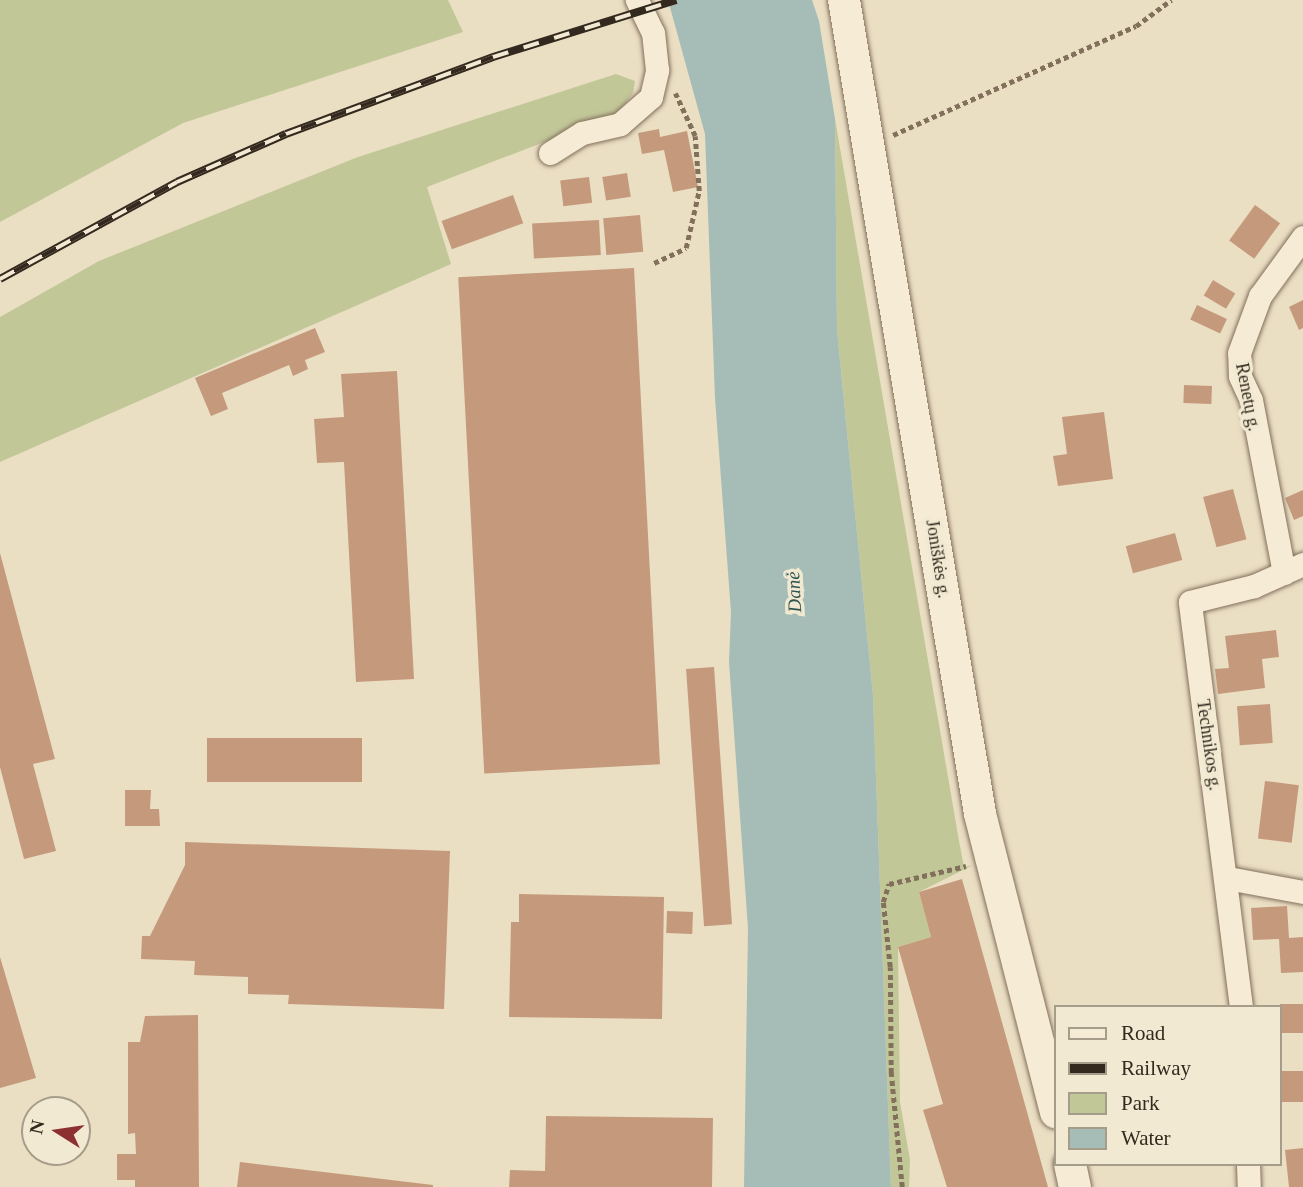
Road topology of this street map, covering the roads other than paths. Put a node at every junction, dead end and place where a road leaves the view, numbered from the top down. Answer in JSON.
{"nodes":[{"id":1,"x":636,"y":0,"type":"edge"},
{"id":2,"x":845,"y":0,"type":"edge"},
{"id":3,"x":550,"y":153,"type":"dead end"},
{"id":4,"x":1303,"y":237,"type":"edge"},
{"id":5,"x":1293,"y":568,"type":"edge"},
{"id":6,"x":1227,"y":878,"type":"junction"},
{"id":7,"x":1303,"y":892,"type":"edge"},
{"id":8,"x":1241,"y":1005,"type":"edge"},
{"id":9,"x":1054,"y":1104,"type":"edge"},
{"id":10,"x":1070,"y":1166,"type":"edge"},
{"id":11,"x":1248,"y":1166,"type":"edge"},
{"id":12,"x":1075,"y":1187,"type":"edge"},
{"id":13,"x":1249,"y":1187,"type":"edge"}],
"edges":[{"from":1,"to":3,"type":"street"},
{"from":2,"to":9,"type":"main road","name":"Joniškės g."},
{"from":4,"to":5,"type":"street","name":"Renetų g."},
{"from":5,"to":6,"type":"street","name":"Technikos g."},
{"from":6,"to":7,"type":"street"},
{"from":6,"to":8,"type":"street","name":"Technikos g."},
{"from":10,"to":12,"type":"main road"},
{"from":11,"to":13,"type":"street"}]}
